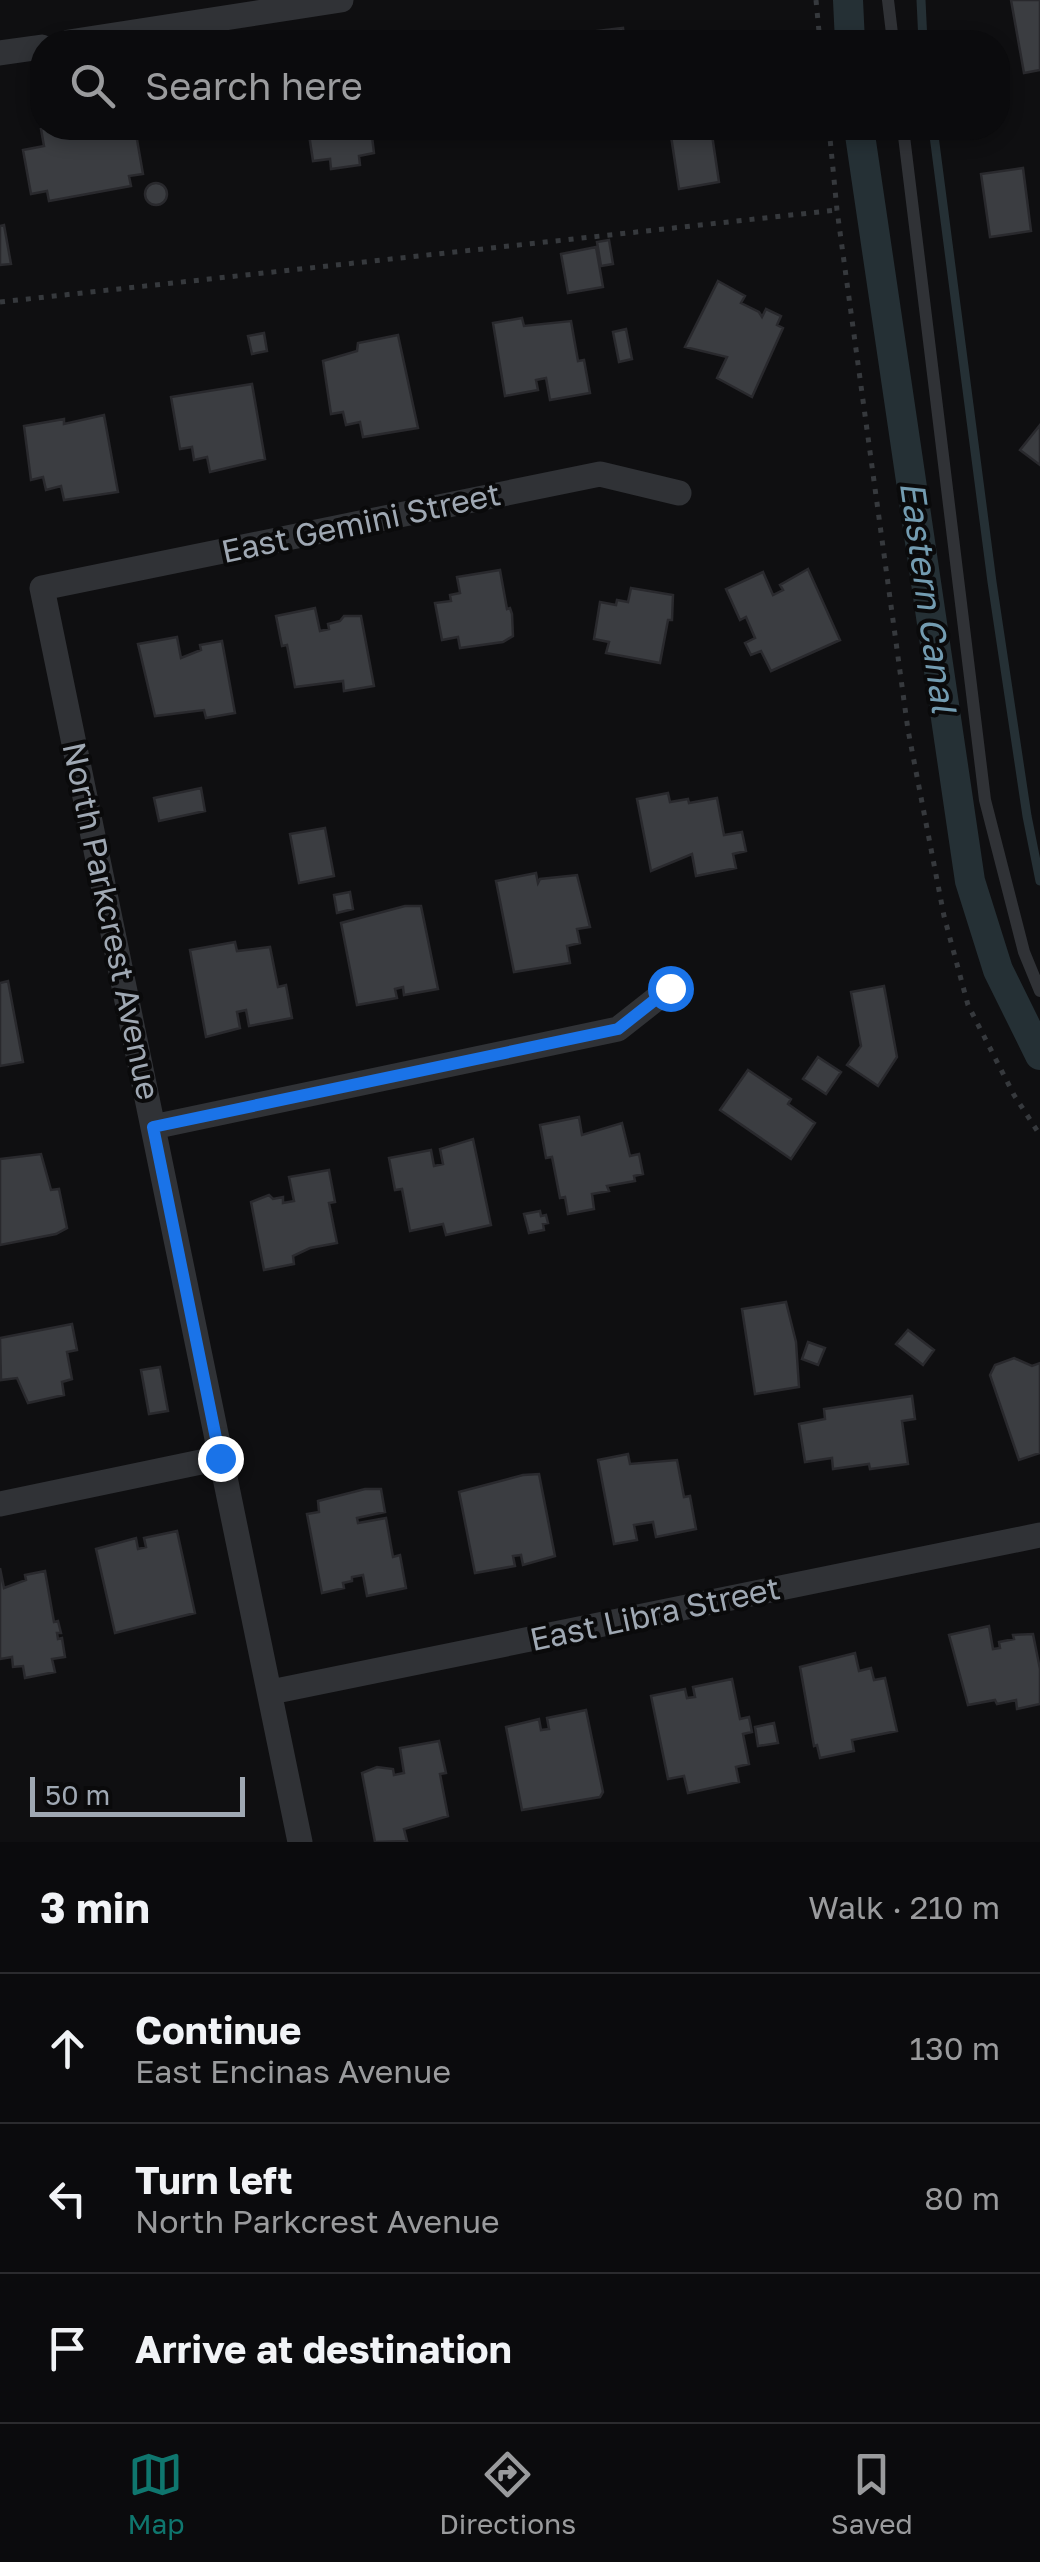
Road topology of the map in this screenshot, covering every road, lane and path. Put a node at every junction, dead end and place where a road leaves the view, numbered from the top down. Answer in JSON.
{"nodes":[{"id":1,"x":341,"y":0,"type":"edge"},
{"id":2,"x":816,"y":0,"type":"edge"},
{"id":3,"x":888,"y":0,"type":"edge"},
{"id":4,"x":147,"y":30,"type":"edge"},
{"id":5,"x":819,"y":30,"type":"edge"},
{"id":6,"x":892,"y":30,"type":"edge"},
{"id":7,"x":30,"y":49,"type":"edge"},
{"id":8,"x":0,"y":54,"type":"edge"},
{"id":9,"x":830,"y":140,"type":"edge"},
{"id":10,"x":905,"y":140,"type":"edge"},
{"id":11,"x":837,"y":210,"type":"junction"},
{"id":12,"x":0,"y":302,"type":"edge"},
{"id":13,"x":680,"y":492,"type":"dead end"},
{"id":14,"x":42,"y":588,"type":"joint"},
{"id":15,"x":670,"y":988,"type":"dead end"},
{"id":16,"x":1040,"y":991,"type":"edge"},
{"id":17,"x":153,"y":1127,"type":"junction"},
{"id":18,"x":1040,"y":1135,"type":"edge"},
{"id":19,"x":220,"y":1458,"type":"junction"},
{"id":20,"x":0,"y":1504,"type":"edge"},
{"id":21,"x":1040,"y":1535,"type":"edge"},
{"id":22,"x":271,"y":1692,"type":"junction"},
{"id":23,"x":300,"y":1842,"type":"edge"}],
"edges":[{"from":1,"to":4,"type":"street"},
{"from":2,"to":5,"type":"path"},
{"from":3,"to":6,"type":"lane"},
{"from":7,"to":8,"type":"street"},
{"from":9,"to":11,"type":"path"},
{"from":10,"to":16,"type":"lane"},
{"from":11,"to":12,"type":"path"},
{"from":11,"to":18,"type":"path"},
{"from":13,"to":14,"type":"street","name":"East Gemini Street"},
{"from":14,"to":17,"type":"street","name":"North Parkcrest Avenue"},
{"from":15,"to":17,"type":"street"},
{"from":17,"to":19,"type":"street","name":"North Parkcrest Avenue"},
{"from":19,"to":20,"type":"street"},
{"from":19,"to":22,"type":"street","name":"North Parkcrest Avenue"},
{"from":21,"to":22,"type":"street","name":"East Libra Street"},
{"from":22,"to":23,"type":"street","name":"North Parkcrest Avenue"}]}
